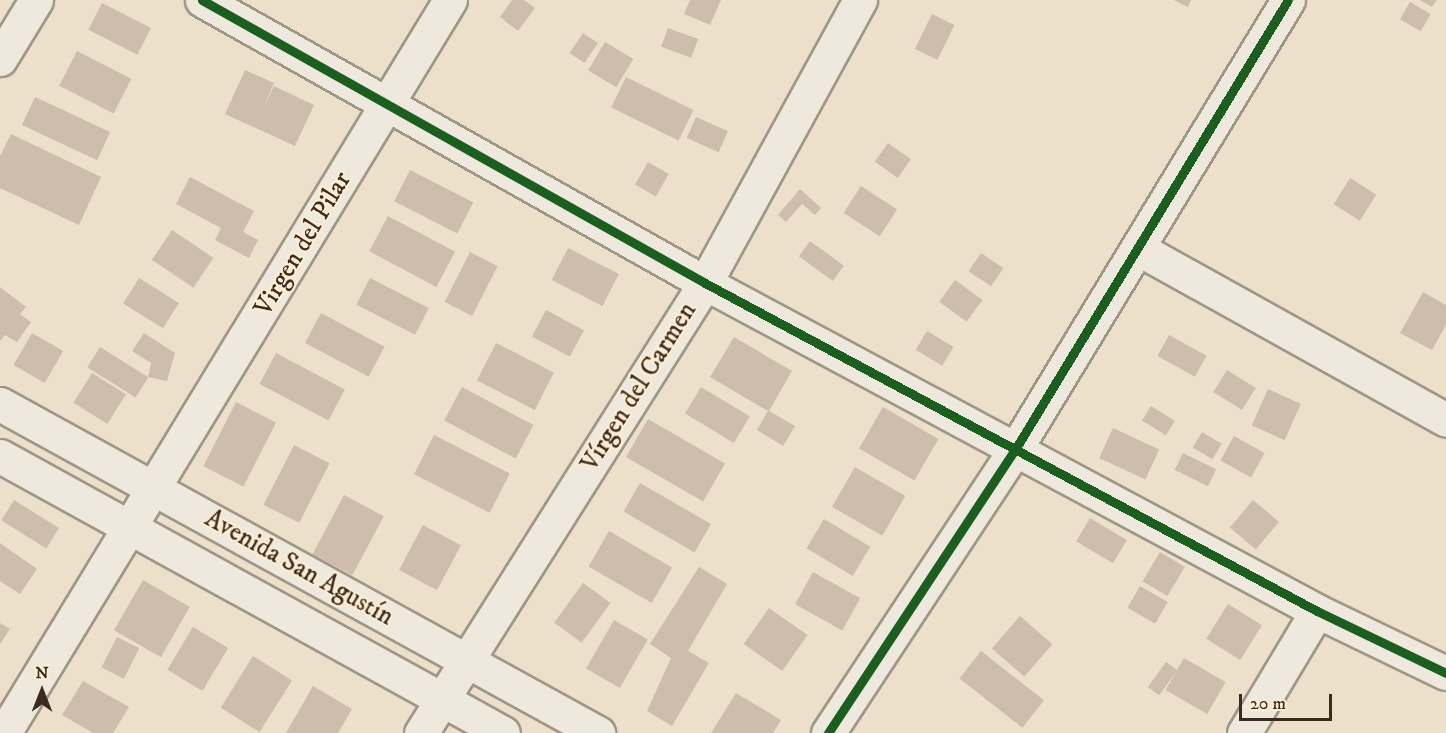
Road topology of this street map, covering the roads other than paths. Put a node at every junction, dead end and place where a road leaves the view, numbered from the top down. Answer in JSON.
{"nodes":[{"id":1,"x":36,"y":0,"type":"edge"},
{"id":2,"x":202,"y":0,"type":"edge"},
{"id":3,"x":450,"y":0,"type":"edge"},
{"id":4,"x":860,"y":0,"type":"edge"},
{"id":5,"x":1288,"y":0,"type":"edge"},
{"id":6,"x":0,"y":59,"type":"edge"},
{"id":7,"x":387,"y":105,"type":"junction"},
{"id":8,"x":1139,"y":249,"type":"junction"},
{"id":9,"x":705,"y":283,"type":"junction"},
{"id":10,"x":0,"y":404,"type":"edge"},
{"id":11,"x":1446,"y":420,"type":"edge"},
{"id":12,"x":1016,"y":448,"type":"junction"},
{"id":13,"x":0,"y":456,"type":"edge"},
{"id":14,"x":154,"y":488,"type":"junction"},
{"id":15,"x":131,"y":528,"type":"junction"},
{"id":16,"x":1317,"y":610,"type":"junction"},
{"id":17,"x":467,"y":660,"type":"junction"},
{"id":18,"x":1446,"y":673,"type":"edge"},
{"id":19,"x":443,"y":699,"type":"junction"},
{"id":20,"x":4,"y":733,"type":"edge"},
{"id":21,"x":421,"y":733,"type":"edge"},
{"id":22,"x":503,"y":733,"type":"edge"},
{"id":23,"x":598,"y":733,"type":"edge"},
{"id":24,"x":828,"y":733,"type":"edge"},
{"id":25,"x":1244,"y":733,"type":"edge"}],
"edges":[{"from":1,"to":6,"type":"street"},
{"from":2,"to":7,"type":"street"},
{"from":3,"to":7,"type":"street","name":"Virgen del Pilar"},
{"from":4,"to":9,"type":"street","name":"Vírgen del Carmen"},
{"from":5,"to":8,"type":"street"},
{"from":7,"to":9,"type":"street"},
{"from":7,"to":14,"type":"street","name":"Virgen del Pilar"},
{"from":8,"to":11,"type":"street"},
{"from":8,"to":12,"type":"street"},
{"from":9,"to":12,"type":"street"},
{"from":9,"to":17,"type":"street","name":"Vírgen del Carmen"},
{"from":10,"to":14,"type":"street","name":"Avenida San Agustín"},
{"from":12,"to":16,"type":"street"},
{"from":12,"to":24,"type":"street"},
{"from":13,"to":15,"type":"street","name":"Avenida San Agustín"},
{"from":14,"to":15,"type":"street","name":"Virgen del Pilar"},
{"from":14,"to":17,"type":"street","name":"Avenida San Agustín"},
{"from":15,"to":19,"type":"street","name":"Avenida San Agustín"},
{"from":15,"to":20,"type":"street","name":"Virgen del Pilar"},
{"from":16,"to":18,"type":"street"},
{"from":16,"to":25,"type":"street"},
{"from":17,"to":19,"type":"street","name":"Vírgen del Carmen"},
{"from":17,"to":23,"type":"street","name":"Avenida San Agustín"},
{"from":19,"to":21,"type":"street","name":"Vírgen del Carmen"},
{"from":19,"to":22,"type":"street","name":"Avenida San Agustín"}]}
